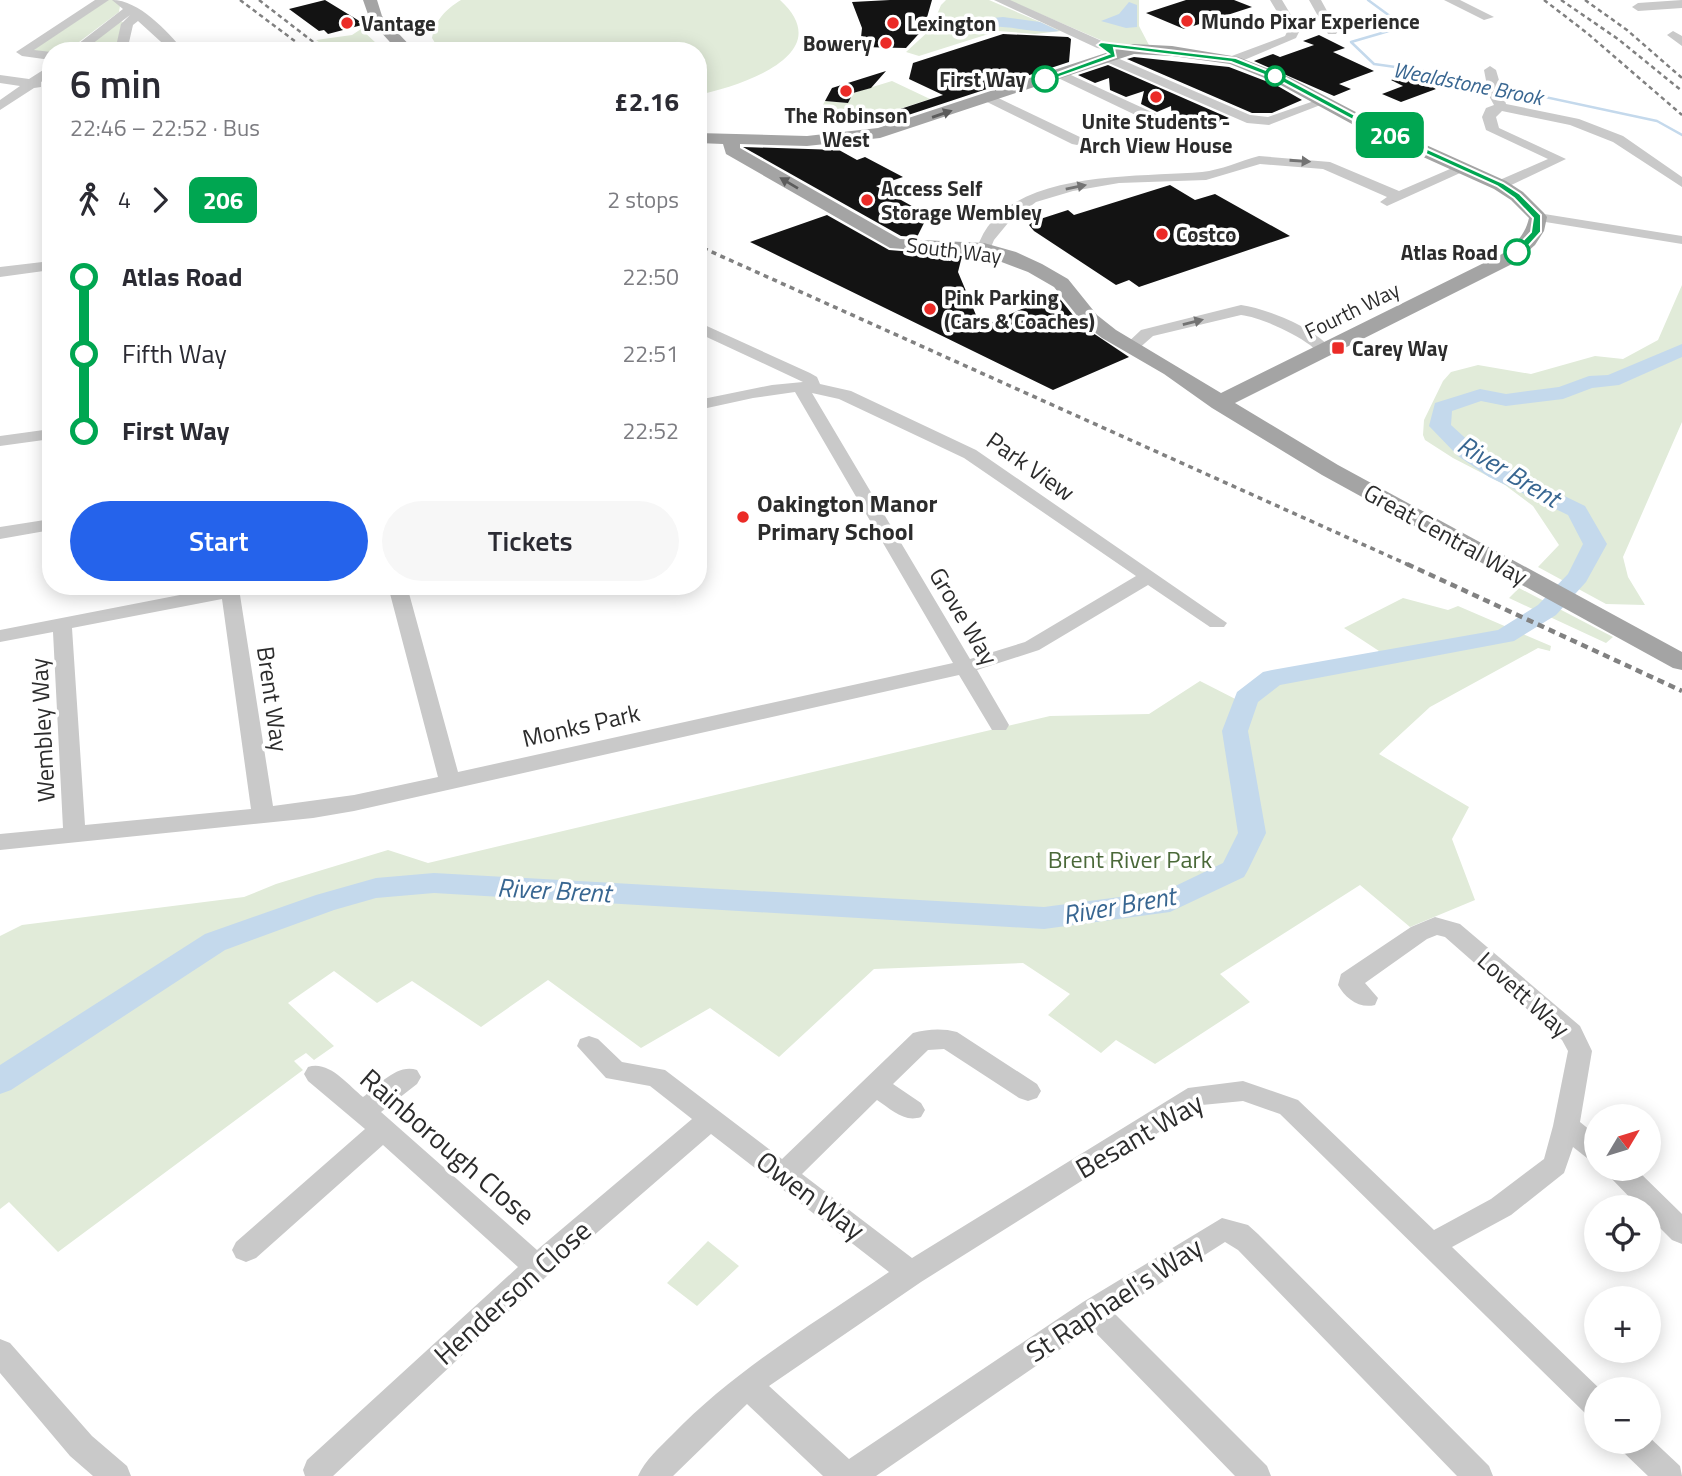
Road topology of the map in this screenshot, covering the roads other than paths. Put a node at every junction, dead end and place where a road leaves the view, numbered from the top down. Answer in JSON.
{"nodes":[{"id":1,"x":103,"y":0,"type":"edge"},
{"id":2,"x":118,"y":0,"type":"edge"},
{"id":3,"x":370,"y":0,"type":"edge"},
{"id":4,"x":1000,"y":0,"type":"edge"},
{"id":5,"x":1276,"y":0,"type":"edge"},
{"id":6,"x":1315,"y":0,"type":"edge"},
{"id":7,"x":1450,"y":0,"type":"edge"},
{"id":8,"x":1682,"y":4,"type":"edge"},
{"id":9,"x":1638,"y":7,"type":"dead end"},
{"id":10,"x":133,"y":13,"type":"junction"},
{"id":11,"x":1488,"y":17,"type":"dead end"},
{"id":12,"x":121,"y":22,"type":"junction"},
{"id":13,"x":1332,"y":31,"type":"dead end"},
{"id":14,"x":89,"y":42,"type":"edge"},
{"id":15,"x":121,"y":42,"type":"edge"},
{"id":16,"x":167,"y":42,"type":"edge"},
{"id":17,"x":399,"y":42,"type":"edge"},
{"id":18,"x":1133,"y":49,"type":"joint"},
{"id":19,"x":1106,"y":53,"type":"junction"},
{"id":20,"x":42,"y":55,"type":"edge"},
{"id":21,"x":1233,"y":60,"type":"junction"},
{"id":22,"x":1490,"y":70,"type":"dead end"},
{"id":23,"x":1060,"y":74,"type":"junction"},
{"id":24,"x":42,"y":75,"type":"edge"},
{"id":25,"x":0,"y":79,"type":"edge"},
{"id":26,"x":30,"y":83,"type":"junction"},
{"id":27,"x":42,"y":84,"type":"edge"},
{"id":28,"x":990,"y":98,"type":"junction"},
{"id":29,"x":1498,"y":101,"type":"junction"},
{"id":30,"x":1317,"y":104,"type":"dead end"},
{"id":31,"x":0,"y":106,"type":"edge"},
{"id":32,"x":1151,"y":117,"type":"dead end"},
{"id":33,"x":707,"y":138,"type":"edge"},
{"id":34,"x":731,"y":139,"type":"junction"},
{"id":35,"x":1077,"y":141,"type":"dead end"},
{"id":36,"x":1462,"y":169,"type":"junction"},
{"id":37,"x":1682,"y":183,"type":"edge"},
{"id":38,"x":1500,"y":184,"type":"junction"},
{"id":39,"x":1398,"y":196,"type":"junction"},
{"id":40,"x":1382,"y":205,"type":"dead end"},
{"id":41,"x":1538,"y":217,"type":"junction"},
{"id":42,"x":1682,"y":240,"type":"edge"},
{"id":43,"x":984,"y":249,"type":"junction"},
{"id":44,"x":42,"y":266,"type":"edge"},
{"id":45,"x":0,"y":272,"type":"edge"},
{"id":46,"x":707,"y":331,"type":"edge"},
{"id":47,"x":1131,"y":347,"type":"junction"},
{"id":48,"x":1324,"y":350,"type":"junction"},
{"id":49,"x":806,"y":387,"type":"junction"},
{"id":50,"x":1223,"y":399,"type":"junction"},
{"id":51,"x":707,"y":404,"type":"edge"},
{"id":52,"x":42,"y":435,"type":"edge"},
{"id":53,"x":0,"y":442,"type":"edge"},
{"id":54,"x":42,"y":526,"type":"edge"},
{"id":55,"x":0,"y":533,"type":"edge"},
{"id":56,"x":1149,"y":576,"type":"junction"},
{"id":57,"x":214,"y":595,"type":"edge"},
{"id":58,"x":230,"y":595,"type":"edge"},
{"id":59,"x":399,"y":595,"type":"edge"},
{"id":60,"x":62,"y":624,"type":"junction"},
{"id":61,"x":1217,"y":624,"type":"dead end"},
{"id":62,"x":0,"y":636,"type":"edge"},
{"id":63,"x":1682,"y":662,"type":"edge"},
{"id":64,"x":966,"y":667,"type":"junction"},
{"id":65,"x":999,"y":725,"type":"dead end"},
{"id":66,"x":450,"y":781,"type":"junction"},
{"id":67,"x":263,"y":814,"type":"junction"},
{"id":68,"x":74,"y":834,"type":"junction"},
{"id":69,"x":0,"y":842,"type":"edge"},
{"id":70,"x":1357,"y":991,"type":"dead end"},
{"id":71,"x":589,"y":1046,"type":"dead end"},
{"id":72,"x":317,"y":1074,"type":"dead end"},
{"id":73,"x":408,"y":1077,"type":"dead end"},
{"id":74,"x":874,"y":1084,"type":"junction"},
{"id":75,"x":1028,"y":1091,"type":"dead end"},
{"id":76,"x":912,"y":1110,"type":"dead end"},
{"id":77,"x":710,"y":1119,"type":"junction"},
{"id":78,"x":373,"y":1121,"type":"junction"},
{"id":79,"x":1566,"y":1126,"type":"junction"},
{"id":80,"x":1584,"y":1140,"type":"edge"},
{"id":81,"x":785,"y":1173,"type":"junction"},
{"id":82,"x":1631,"y":1181,"type":"edge"},
{"id":83,"x":1682,"y":1231,"type":"edge"},
{"id":84,"x":1433,"y":1244,"type":"junction"},
{"id":85,"x":246,"y":1250,"type":"dead end"},
{"id":86,"x":537,"y":1267,"type":"junction"},
{"id":87,"x":911,"y":1273,"type":"junction"},
{"id":88,"x":1093,"y":1311,"type":"junction"},
{"id":89,"x":0,"y":1352,"type":"edge"},
{"id":90,"x":747,"y":1385,"type":"junction"},
{"id":91,"x":1584,"y":1392,"type":"edge"},
{"id":92,"x":1646,"y":1454,"type":"edge"},
{"id":93,"x":318,"y":1470,"type":"dead end"},
{"id":94,"x":116,"y":1476,"type":"edge"},
{"id":95,"x":653,"y":1476,"type":"edge"},
{"id":96,"x":847,"y":1476,"type":"edge"},
{"id":97,"x":1256,"y":1476,"type":"edge"},
{"id":98,"x":1478,"y":1476,"type":"edge"},
{"id":99,"x":1669,"y":1476,"type":"edge"}],
"edges":[{"from":1,"to":20,"type":"street"},
{"from":2,"to":10,"type":"street"},
{"from":3,"to":17,"type":"main road"},
{"from":4,"to":19,"type":"street"},
{"from":5,"to":21,"type":"street"},
{"from":6,"to":13,"type":"street"},
{"from":7,"to":11,"type":"street"},
{"from":8,"to":9,"type":"street"},
{"from":10,"to":12,"type":"street"},
{"from":10,"to":16,"type":"street"},
{"from":12,"to":14,"type":"street"},
{"from":12,"to":15,"type":"street"},
{"from":18,"to":19,"type":"main road"},
{"from":18,"to":21,"type":"main road"},
{"from":19,"to":23,"type":"main road"},
{"from":19,"to":30,"type":"street"},
{"from":21,"to":36,"type":"main road"},
{"from":22,"to":29,"type":"street"},
{"from":23,"to":28,"type":"main road"},
{"from":23,"to":32,"type":"street"},
{"from":24,"to":26,"type":"street"},
{"from":25,"to":26,"type":"street"},
{"from":26,"to":27,"type":"street"},
{"from":26,"to":31,"type":"street"},
{"from":34,"to":28,"type":"main road","one_way":true},
{"from":28,"to":35,"type":"street"},
{"from":29,"to":37,"type":"street"},
{"from":29,"to":38,"type":"street"},
{"from":33,"to":34,"type":"main road"},
{"from":43,"to":34,"type":"main road","name":"South Way","one_way":true},
{"from":36,"to":38,"type":"main road"},
{"from":36,"to":39,"type":"street"},
{"from":38,"to":41,"type":"main road"},
{"from":39,"to":40,"type":"street"},
{"from":43,"to":39,"type":"street","one_way":true},
{"from":41,"to":42,"type":"street"},
{"from":41,"to":48,"type":"main road","name":"Fourth Way"},
{"from":43,"to":47,"type":"main road","name":"South Way"},
{"from":44,"to":45,"type":"street"},
{"from":46,"to":49,"type":"street"},
{"from":47,"to":48,"type":"street","one_way":true},
{"from":47,"to":50,"type":"main road","name":"South Way"},
{"from":48,"to":50,"type":"main road","name":"Fourth Way"},
{"from":49,"to":51,"type":"street"},
{"from":49,"to":56,"type":"street","name":"Park View"},
{"from":49,"to":64,"type":"street","name":"Grove Way"},
{"from":50,"to":63,"type":"main road","name":"Great Central Way"},
{"from":52,"to":53,"type":"street"},
{"from":54,"to":55,"type":"street"},
{"from":56,"to":61,"type":"street","name":"Park View"},
{"from":56,"to":64,"type":"street","name":"Monks Park"},
{"from":57,"to":60,"type":"street"},
{"from":58,"to":67,"type":"street","name":"Brent Way"},
{"from":59,"to":66,"type":"street"},
{"from":60,"to":62,"type":"street"},
{"from":60,"to":68,"type":"street","name":"Wembley Way"},
{"from":64,"to":65,"type":"street","name":"Grove Way"},
{"from":64,"to":66,"type":"street","name":"Monks Park"},
{"from":66,"to":67,"type":"street","name":"Monks Park"},
{"from":67,"to":68,"type":"street","name":"Monks Park"},
{"from":68,"to":69,"type":"street","name":"Monks Park"},
{"from":70,"to":79,"type":"street","name":"Lovett Way"},
{"from":71,"to":77,"type":"street","name":"Owen Way"},
{"from":72,"to":78,"type":"street","name":"Rainborough Close"},
{"from":73,"to":78,"type":"street"},
{"from":74,"to":75,"type":"street"},
{"from":74,"to":76,"type":"street"},
{"from":74,"to":81,"type":"street"},
{"from":77,"to":81,"type":"street","name":"Owen Way"},
{"from":77,"to":86,"type":"street","name":"Henderson Close"},
{"from":78,"to":85,"type":"street"},
{"from":78,"to":86,"type":"street","name":"Rainborough Close"},
{"from":79,"to":80,"type":"street"},
{"from":79,"to":84,"type":"street","name":"Lovett Way"},
{"from":81,"to":87,"type":"street","name":"Owen Way"},
{"from":82,"to":83,"type":"street"},
{"from":84,"to":87,"type":"street","name":"Besant Way"},
{"from":84,"to":91,"type":"street","name":"Besant Way"},
{"from":86,"to":93,"type":"street","name":"Henderson Close"},
{"from":87,"to":90,"type":"street","name":"Besant Way"},
{"from":88,"to":96,"type":"street","name":"St Raphael's Way"},
{"from":88,"to":97,"type":"street"},
{"from":88,"to":98,"type":"street","name":"St Raphael's Way"},
{"from":89,"to":94,"type":"street"},
{"from":90,"to":95,"type":"street","name":"Besant Way"},
{"from":90,"to":96,"type":"street"},
{"from":92,"to":99,"type":"street"}]}
